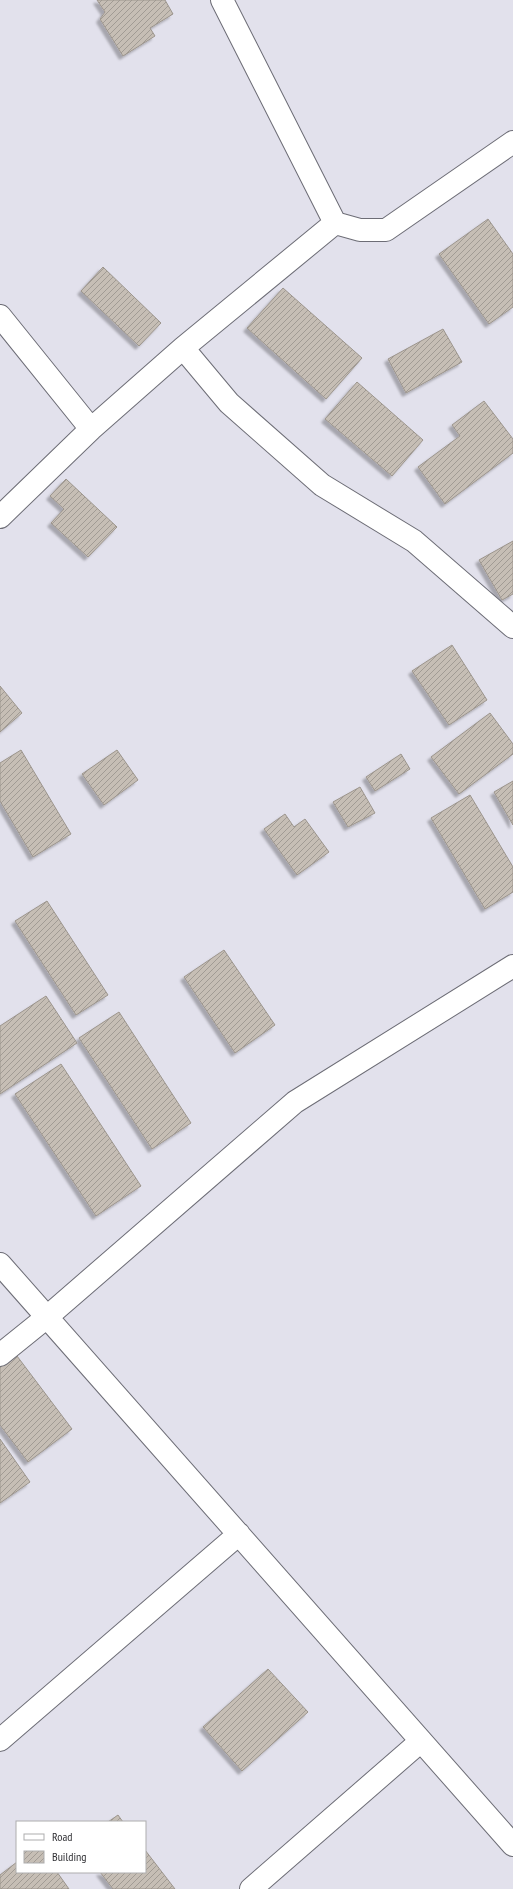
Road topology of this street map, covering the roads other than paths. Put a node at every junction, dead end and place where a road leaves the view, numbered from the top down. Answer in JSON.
{"nodes":[{"id":1,"x":222,"y":0,"type":"edge"},
{"id":2,"x":513,"y":142,"type":"edge"},
{"id":3,"x":335,"y":223,"type":"junction"},
{"id":4,"x":0,"y":316,"type":"edge"},
{"id":5,"x":183,"y":348,"type":"junction"},
{"id":6,"x":91,"y":429,"type":"junction"},
{"id":7,"x":0,"y":517,"type":"edge"},
{"id":8,"x":513,"y":627,"type":"edge"},
{"id":9,"x":513,"y":966,"type":"edge"},
{"id":10,"x":0,"y":1264,"type":"edge"},
{"id":11,"x":48,"y":1317,"type":"junction"},
{"id":12,"x":0,"y":1355,"type":"edge"},
{"id":13,"x":239,"y":1534,"type":"junction"},
{"id":14,"x":0,"y":1740,"type":"edge"},
{"id":15,"x":421,"y":1741,"type":"junction"},
{"id":16,"x":513,"y":1845,"type":"edge"},
{"id":17,"x":251,"y":1889,"type":"edge"}],
"edges":[{"from":1,"to":3,"type":"street"},
{"from":2,"to":3,"type":"street"},
{"from":3,"to":5,"type":"street"},
{"from":4,"to":6,"type":"street"},
{"from":5,"to":6,"type":"street"},
{"from":5,"to":8,"type":"street"},
{"from":6,"to":7,"type":"street"},
{"from":9,"to":11,"type":"street"},
{"from":10,"to":11,"type":"street"},
{"from":11,"to":12,"type":"street"},
{"from":11,"to":13,"type":"street"},
{"from":13,"to":14,"type":"street"},
{"from":13,"to":15,"type":"street"},
{"from":15,"to":16,"type":"street"},
{"from":15,"to":17,"type":"street"}]}
